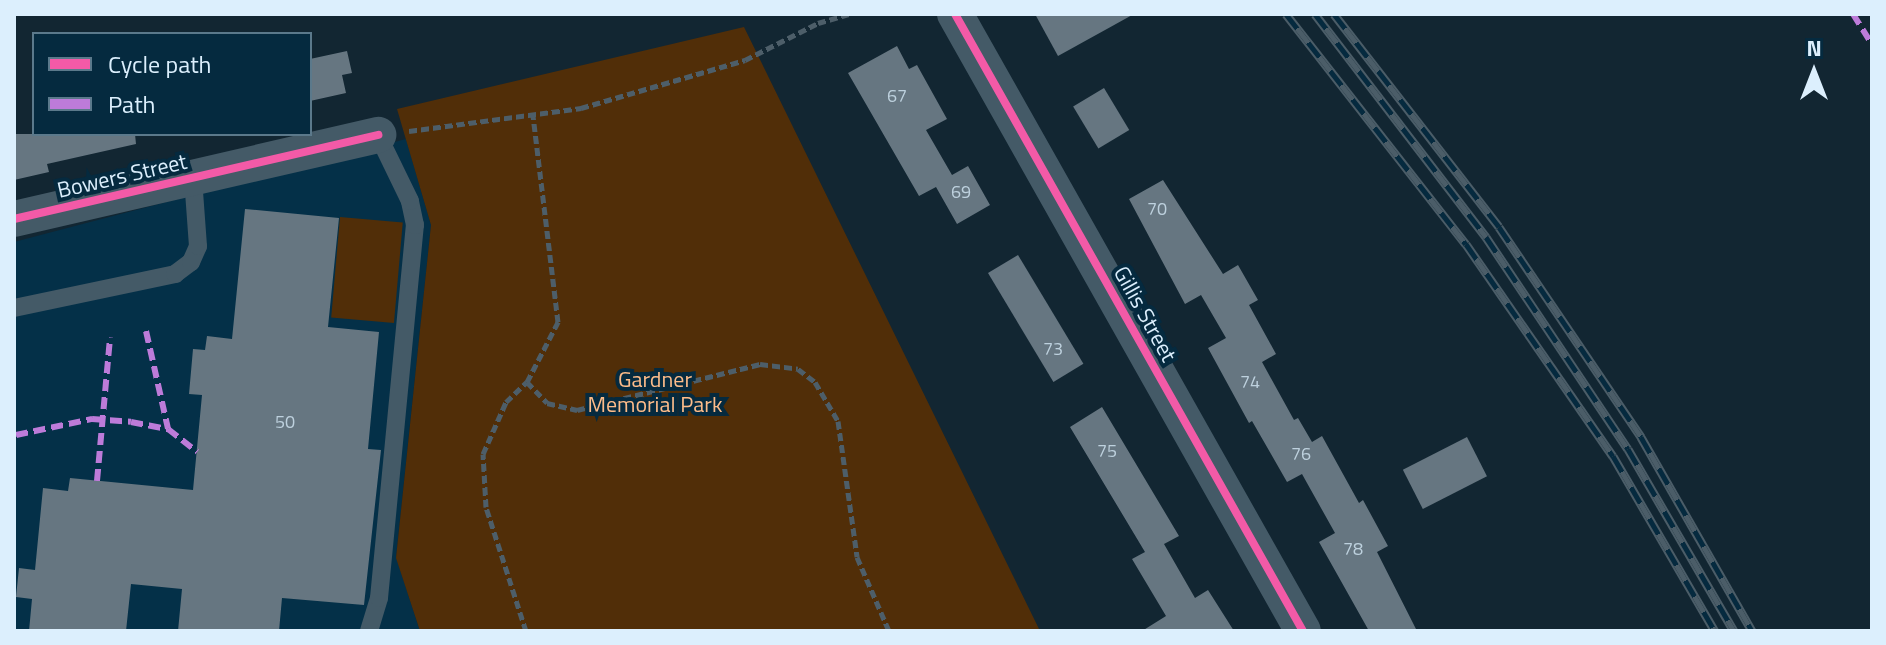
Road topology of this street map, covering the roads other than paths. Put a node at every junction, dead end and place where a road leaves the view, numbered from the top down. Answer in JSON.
{"nodes":[{"id":1,"x":955,"y":14,"type":"edge"},
{"id":2,"x":378,"y":135,"type":"joint"},
{"id":3,"x":193,"y":178,"type":"junction"},
{"id":4,"x":14,"y":219,"type":"edge"},
{"id":5,"x":14,"y":308,"type":"edge"},
{"id":6,"x":369,"y":631,"type":"edge"},
{"id":7,"x":1303,"y":631,"type":"edge"}],
"edges":[{"from":1,"to":7,"type":"street","name":"Gillis Street"},
{"from":2,"to":3,"type":"street","name":"Bowers Street"},
{"from":2,"to":6,"type":"lane"},
{"from":3,"to":4,"type":"street","name":"Bowers Street"},
{"from":3,"to":5,"type":"lane"}]}
